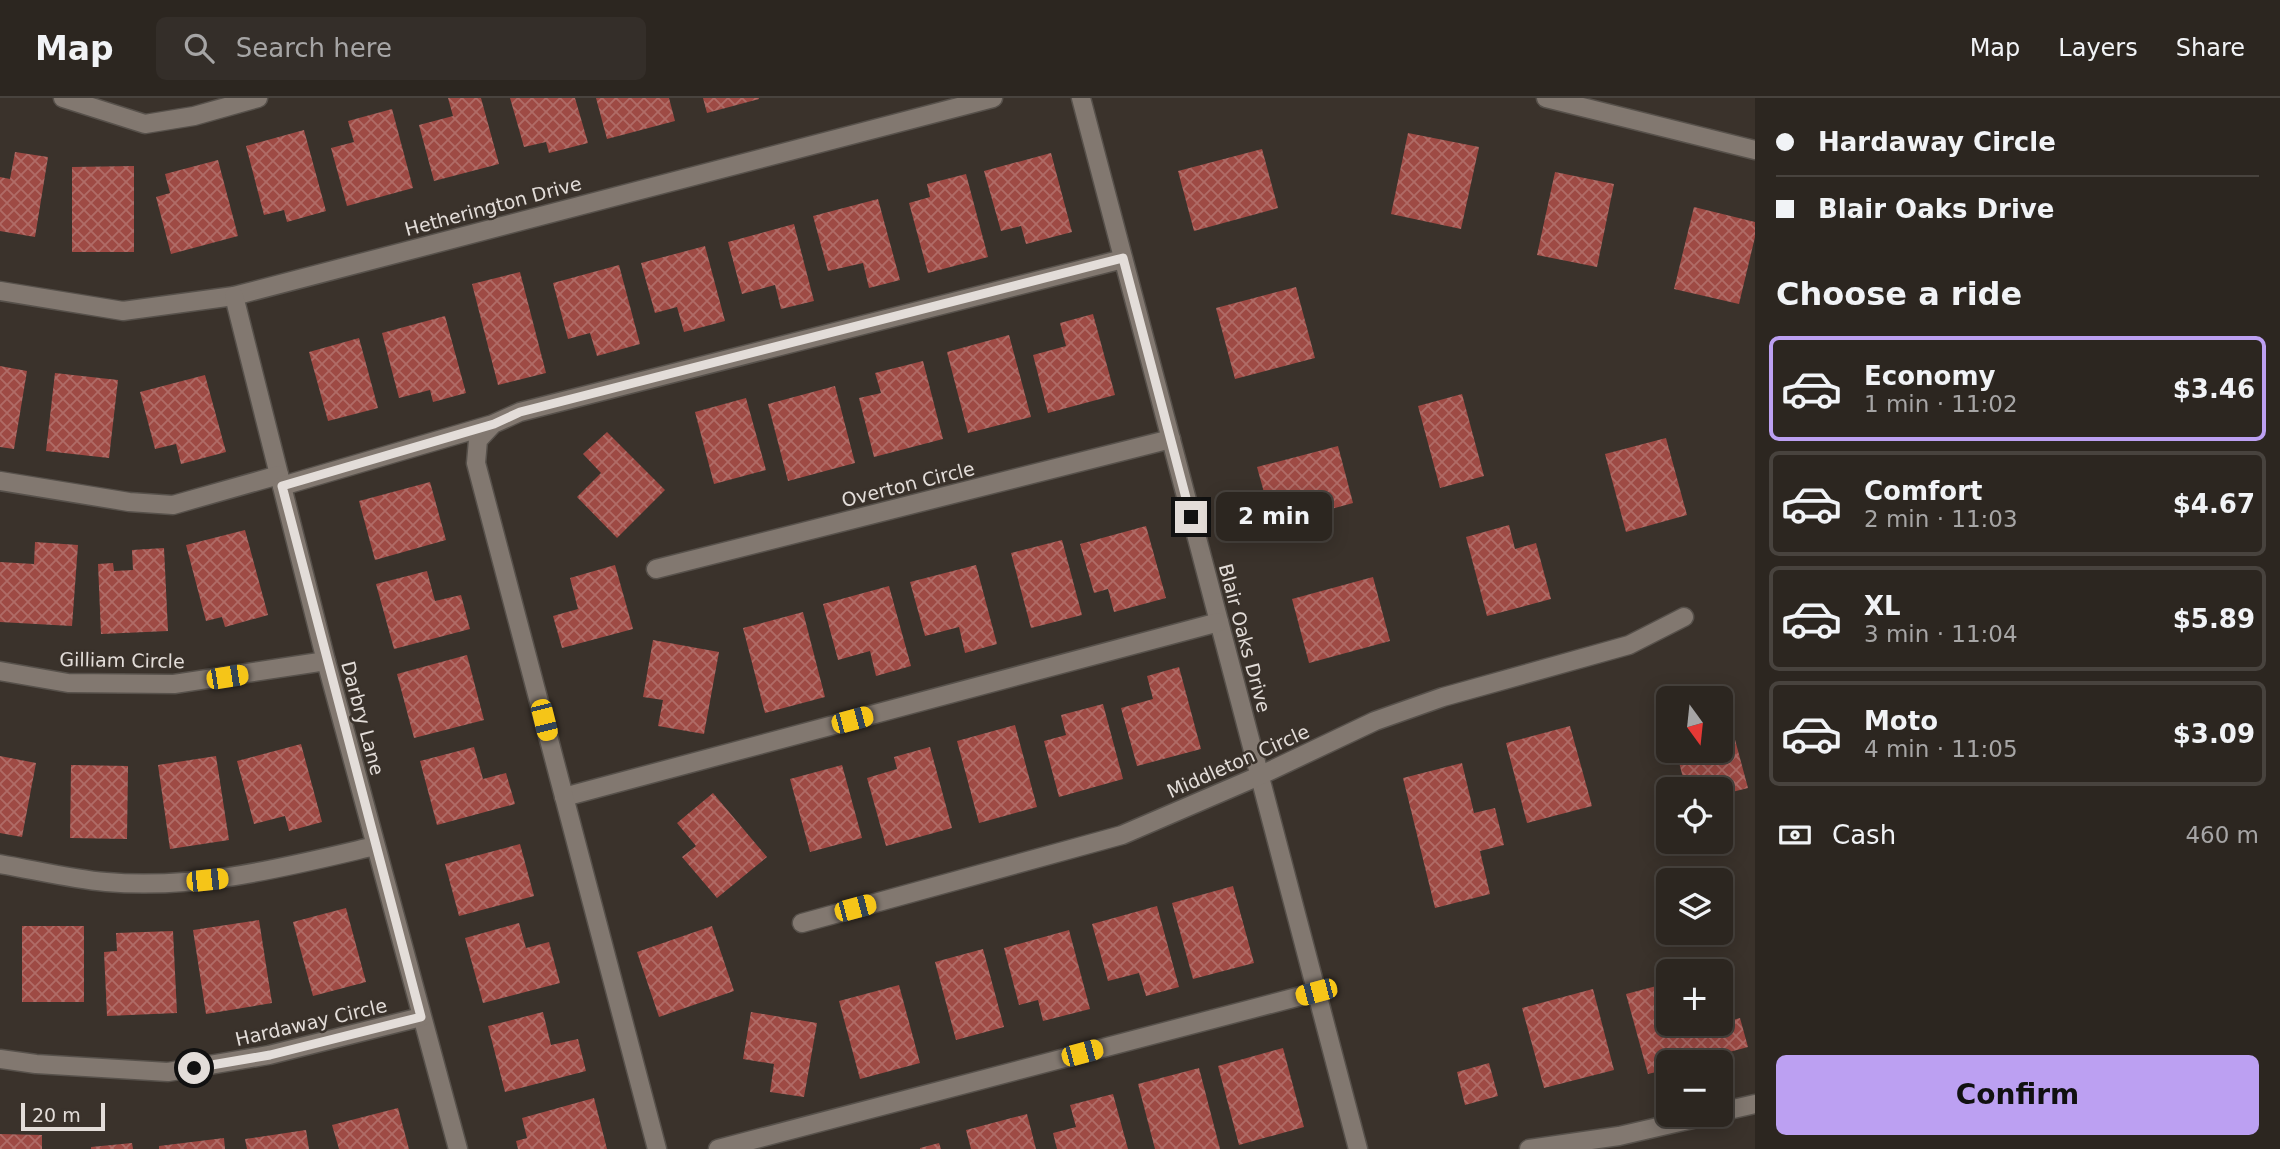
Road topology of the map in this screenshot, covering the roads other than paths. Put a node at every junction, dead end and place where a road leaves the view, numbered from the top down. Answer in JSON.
{"nodes":[{"id":1,"x":63,"y":98,"type":"edge"},
{"id":2,"x":258,"y":98,"type":"edge"},
{"id":3,"x":993,"y":98,"type":"edge"},
{"id":4,"x":1081,"y":98,"type":"edge"},
{"id":5,"x":1546,"y":98,"type":"edge"},
{"id":6,"x":1755,"y":150,"type":"edge"},
{"id":7,"x":1123,"y":258,"type":"junction"},
{"id":8,"x":0,"y":290,"type":"edge"},
{"id":9,"x":234,"y":296,"type":"junction"},
{"id":10,"x":494,"y":424,"type":"junction"},
{"id":11,"x":1171,"y":439,"type":"junction"},
{"id":12,"x":281,"y":480,"type":"junction"},
{"id":13,"x":0,"y":481,"type":"edge"},
{"id":14,"x":656,"y":569,"type":"dead end"},
{"id":15,"x":1684,"y":617,"type":"dead end"},
{"id":16,"x":1219,"y":622,"type":"junction"},
{"id":17,"x":326,"y":661,"type":"junction"},
{"id":18,"x":0,"y":671,"type":"edge"},
{"id":19,"x":1259,"y":776,"type":"junction"},
{"id":20,"x":564,"y":797,"type":"junction"},
{"id":21,"x":376,"y":846,"type":"junction"},
{"id":22,"x":0,"y":864,"type":"edge"},
{"id":23,"x":802,"y":923,"type":"dead end"},
{"id":24,"x":1316,"y":992,"type":"junction"},
{"id":25,"x":421,"y":1017,"type":"junction"},
{"id":26,"x":0,"y":1059,"type":"edge"},
{"id":27,"x":1755,"y":1104,"type":"edge"},
{"id":28,"x":1733,"y":1109,"type":"edge"},
{"id":29,"x":1658,"y":1127,"type":"edge"},
{"id":30,"x":458,"y":1149,"type":"edge"},
{"id":31,"x":657,"y":1149,"type":"edge"},
{"id":32,"x":718,"y":1149,"type":"edge"},
{"id":33,"x":1358,"y":1149,"type":"edge"},
{"id":34,"x":1529,"y":1149,"type":"edge"}],
"edges":[{"from":1,"to":2,"type":"street"},
{"from":3,"to":9,"type":"street","name":"Hetherington Drive"},
{"from":4,"to":7,"type":"street","name":"Blair Oaks Drive"},
{"from":5,"to":6,"type":"street"},
{"from":7,"to":10,"type":"street"},
{"from":7,"to":11,"type":"street","name":"Blair Oaks Drive"},
{"from":8,"to":9,"type":"street","name":"Hetherington Drive"},
{"from":9,"to":12,"type":"street","name":"Darbry Lane"},
{"from":10,"to":12,"type":"street"},
{"from":10,"to":20,"type":"street"},
{"from":11,"to":14,"type":"street","name":"Overton Circle"},
{"from":11,"to":16,"type":"street","name":"Blair Oaks Drive"},
{"from":12,"to":13,"type":"street"},
{"from":12,"to":17,"type":"street","name":"Darbry Lane"},
{"from":15,"to":19,"type":"street","name":"Middleton Circle"},
{"from":16,"to":19,"type":"street","name":"Blair Oaks Drive"},
{"from":16,"to":20,"type":"street"},
{"from":17,"to":18,"type":"street","name":"Gilliam Circle"},
{"from":17,"to":21,"type":"street","name":"Darbry Lane"},
{"from":19,"to":23,"type":"street","name":"Middleton Circle"},
{"from":19,"to":24,"type":"street","name":"Blair Oaks Drive"},
{"from":20,"to":31,"type":"street"},
{"from":21,"to":22,"type":"street"},
{"from":21,"to":25,"type":"street","name":"Darbry Lane"},
{"from":24,"to":32,"type":"street"},
{"from":24,"to":33,"type":"street","name":"Blair Oaks Drive"},
{"from":25,"to":26,"type":"street","name":"Hardaway Circle"},
{"from":25,"to":30,"type":"street","name":"Darbry Lane"},
{"from":27,"to":28,"type":"street"},
{"from":29,"to":34,"type":"street"}]}
